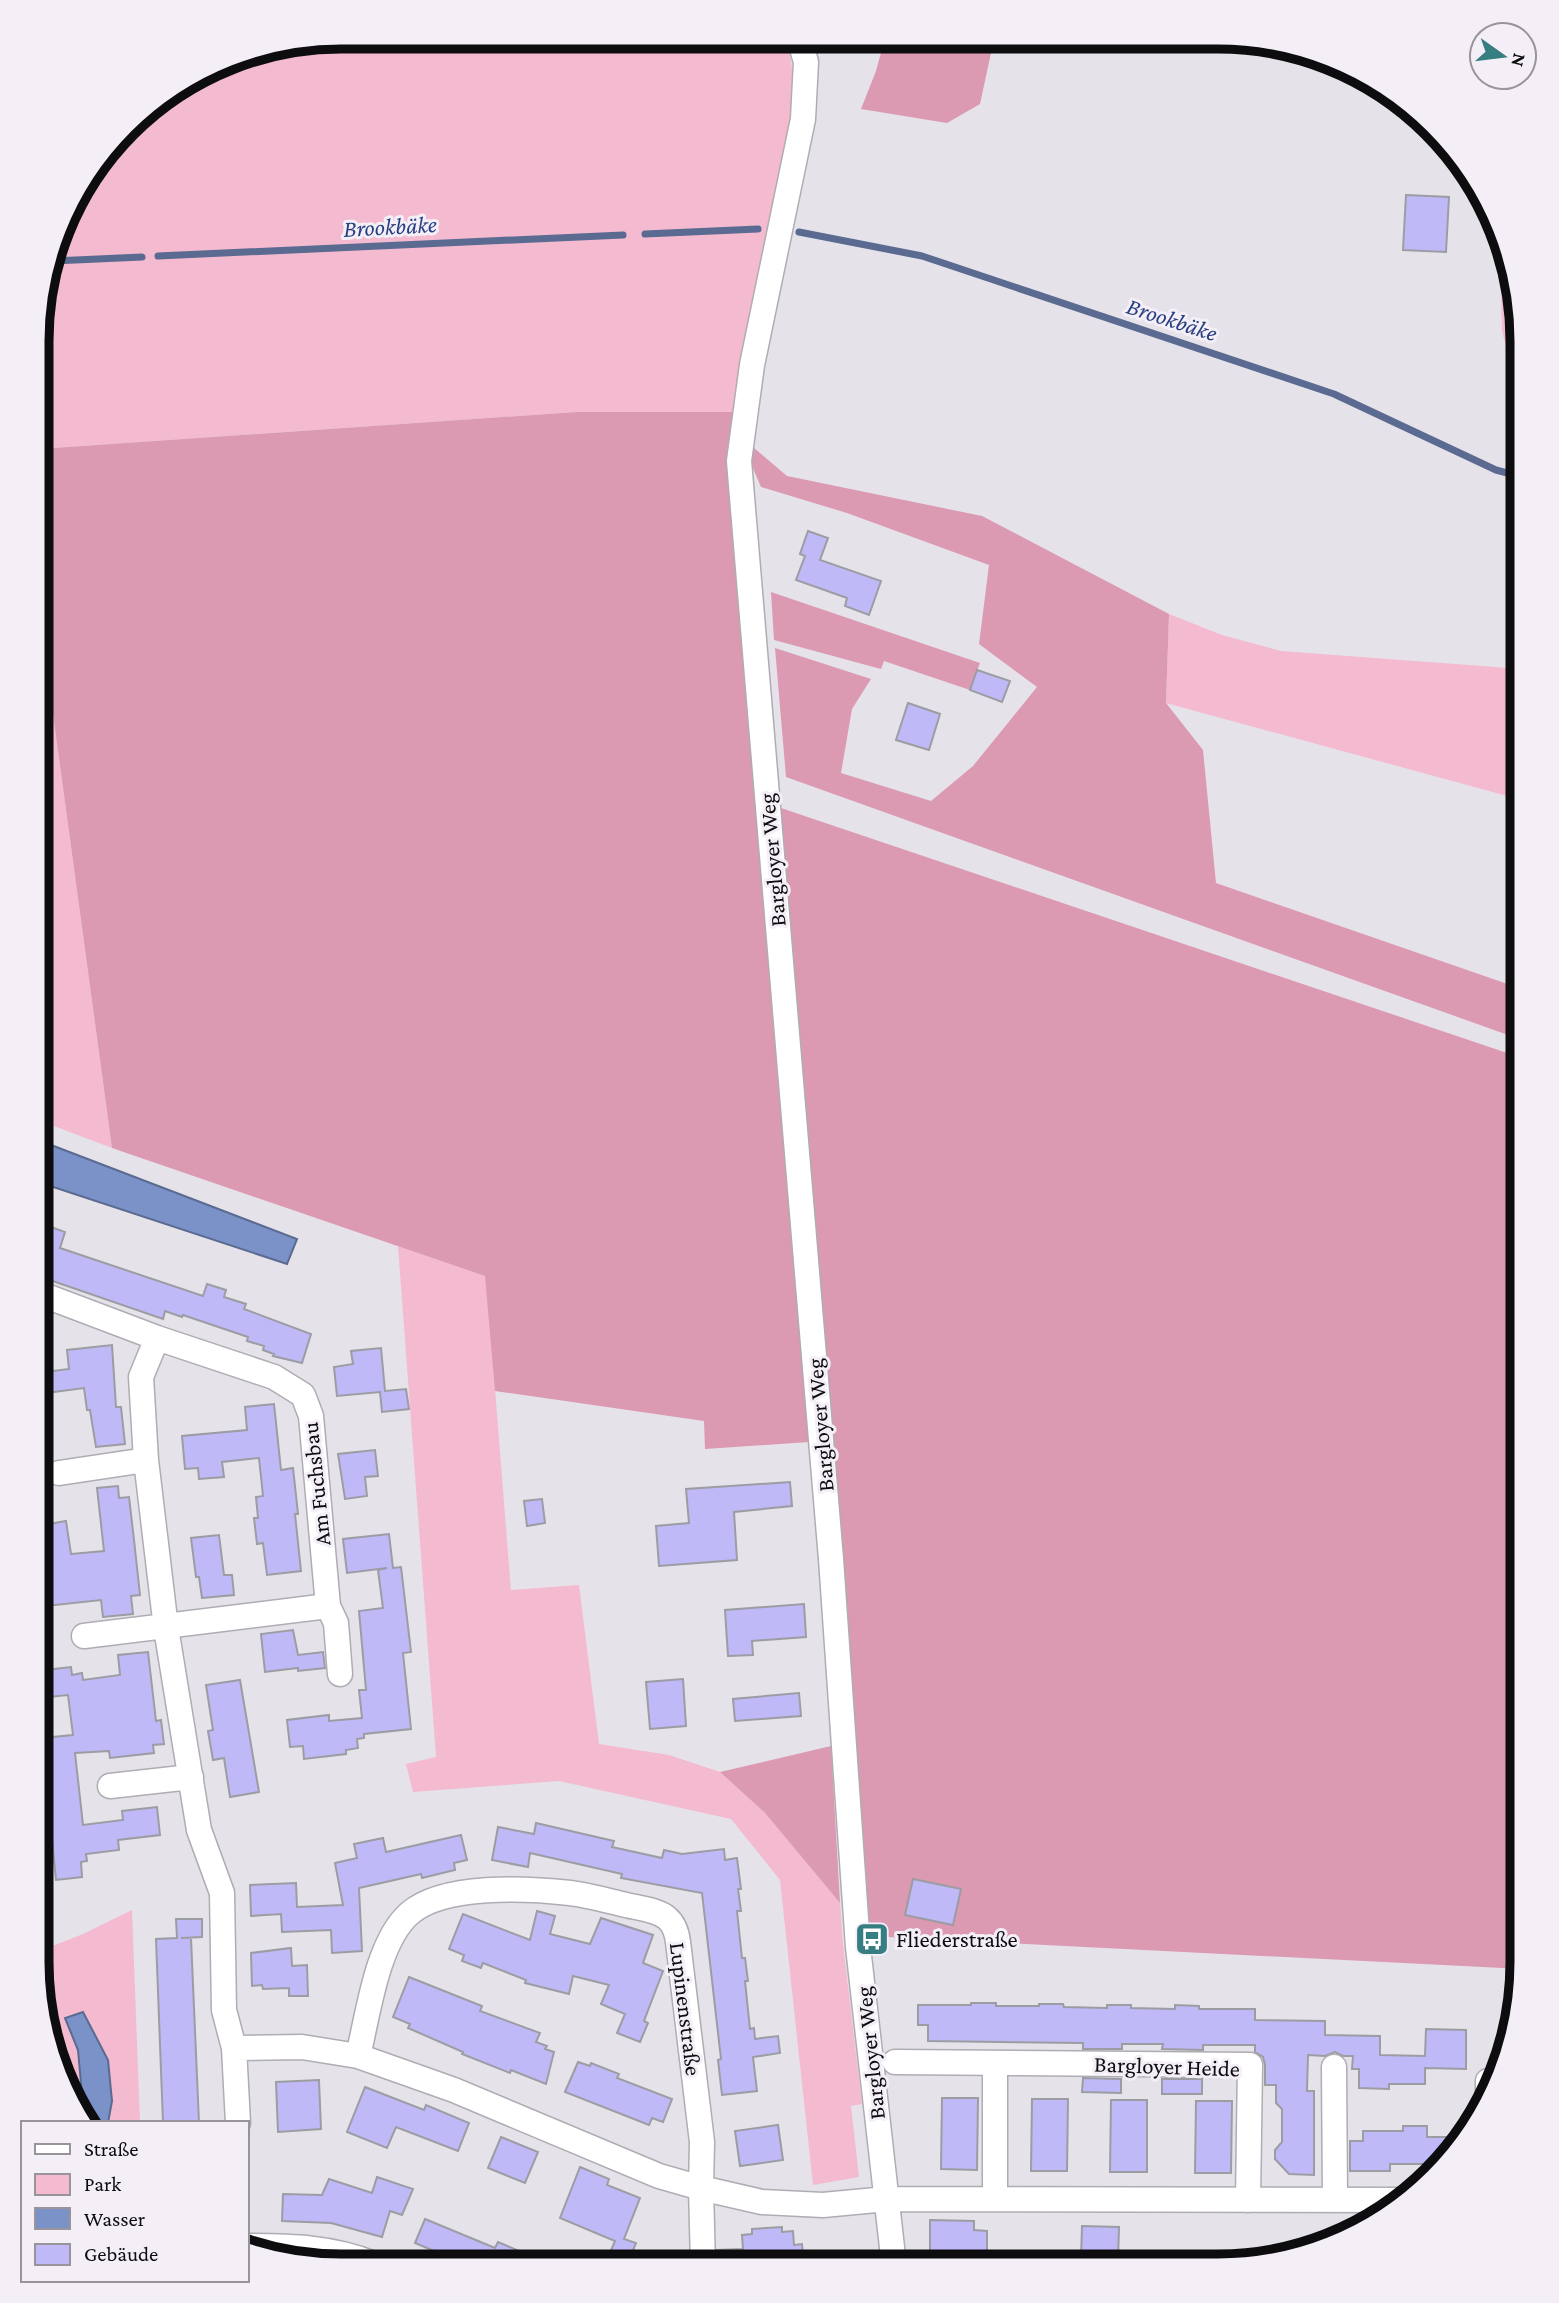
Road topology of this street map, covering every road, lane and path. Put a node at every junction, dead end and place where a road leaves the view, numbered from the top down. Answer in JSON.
{"nodes":[{"id":1,"x":802,"y":49,"type":"edge"},
{"id":2,"x":49,"y":1297,"type":"edge"},
{"id":3,"x":157,"y":1338,"type":"junction"},
{"id":4,"x":146,"y":1460,"type":"junction"},
{"id":5,"x":59,"y":1473,"type":"dead end"},
{"id":6,"x":328,"y":1606,"type":"junction"},
{"id":7,"x":166,"y":1628,"type":"junction"},
{"id":8,"x":84,"y":1636,"type":"dead end"},
{"id":9,"x":340,"y":1675,"type":"dead end"},
{"id":10,"x":191,"y":1777,"type":"junction"},
{"id":11,"x":110,"y":1786,"type":"dead end"},
{"id":12,"x":234,"y":2048,"type":"junction"},
{"id":13,"x":358,"y":2056,"type":"junction"},
{"id":14,"x":895,"y":2062,"type":"dead end"},
{"id":15,"x":995,"y":2063,"type":"junction"},
{"id":16,"x":1334,"y":2067,"type":"dead end"},
{"id":17,"x":238,"y":2121,"type":"edge"},
{"id":18,"x":701,"y":2188,"type":"junction"},
{"id":19,"x":887,"y":2199,"type":"junction"},
{"id":20,"x":995,"y":2199,"type":"junction"},
{"id":21,"x":1335,"y":2199,"type":"junction"},
{"id":22,"x":1248,"y":2200,"type":"junction"},
{"id":23,"x":1388,"y":2200,"type":"edge"},
{"id":24,"x":275,"y":2246,"type":"edge"},
{"id":25,"x":344,"y":2254,"type":"edge"},
{"id":26,"x":704,"y":2254,"type":"edge"},
{"id":27,"x":893,"y":2254,"type":"edge"}],
"edges":[{"from":1,"to":19,"type":"street","name":"Bargloyer Weg"},
{"from":2,"to":3,"type":"street","name":"Am Fuchsbau"},
{"from":3,"to":4,"type":"street"},
{"from":3,"to":6,"type":"street","name":"Am Fuchsbau"},
{"from":4,"to":5,"type":"street"},
{"from":4,"to":7,"type":"street"},
{"from":6,"to":7,"type":"street"},
{"from":6,"to":9,"type":"street","name":"Am Fuchsbau"},
{"from":7,"to":8,"type":"street"},
{"from":7,"to":10,"type":"street"},
{"from":10,"to":11,"type":"street"},
{"from":10,"to":12,"type":"street"},
{"from":12,"to":13,"type":"street"},
{"from":12,"to":17,"type":"street"},
{"from":13,"to":18,"type":"street"},
{"from":13,"to":18,"type":"street","name":"Lupinenstraße"},
{"from":14,"to":15,"type":"street","name":"Bargloyer Heide"},
{"from":15,"to":20,"type":"street"},
{"from":15,"to":22,"type":"street","name":"Bargloyer Heide"},
{"from":16,"to":21,"type":"street"},
{"from":18,"to":19,"type":"street"},
{"from":18,"to":26,"type":"street","name":"Lupinenstraße"},
{"from":19,"to":20,"type":"street"},
{"from":19,"to":27,"type":"street","name":"Bargloyer Weg"},
{"from":20,"to":22,"type":"street"},
{"from":21,"to":22,"type":"street"},
{"from":21,"to":23,"type":"street"},
{"from":24,"to":25,"type":"street"}]}
